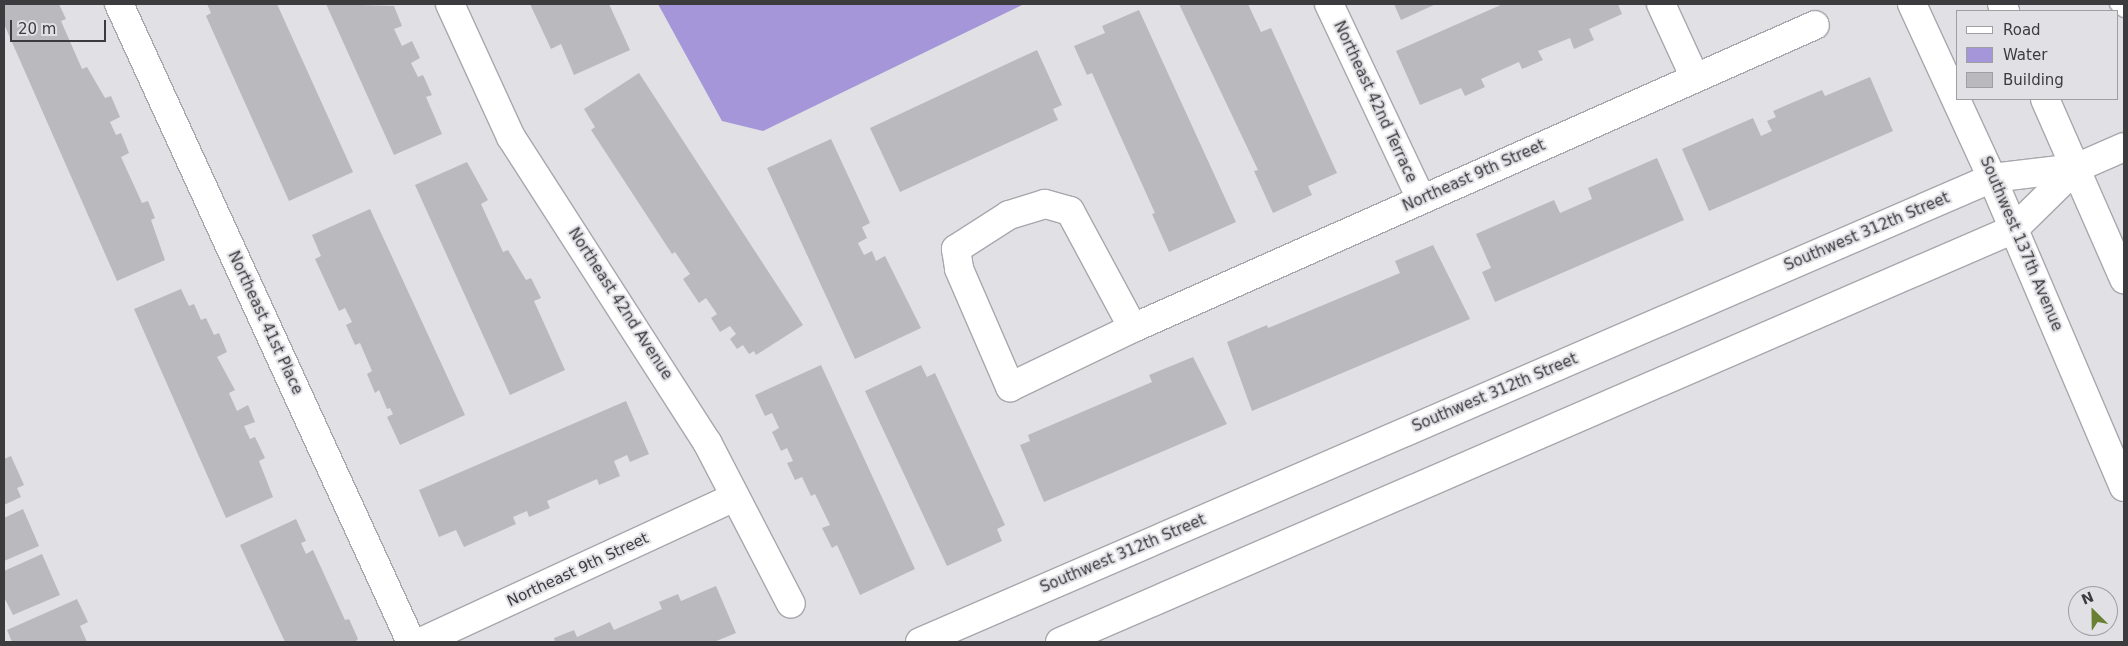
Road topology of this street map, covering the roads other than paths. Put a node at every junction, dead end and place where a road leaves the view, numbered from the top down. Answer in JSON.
{"nodes":[{"id":1,"x":120,"y":4,"type":"edge"},
{"id":2,"x":450,"y":4,"type":"edge"},
{"id":3,"x":1329,"y":4,"type":"edge"},
{"id":4,"x":1661,"y":4,"type":"edge"},
{"id":5,"x":1912,"y":4,"type":"edge"},
{"id":6,"x":2117,"y":4,"type":"edge"},
{"id":7,"x":2124,"y":10,"type":"edge"},
{"id":8,"x":1816,"y":25,"type":"dead end"},
{"id":9,"x":1695,"y":78,"type":"junction"},
{"id":10,"x":1956,"y":100,"type":"edge"},
{"id":11,"x":1956,"y":100,"type":"edge"},
{"id":12,"x":2045,"y":100,"type":"edge"},
{"id":13,"x":2124,"y":147,"type":"edge"},
{"id":14,"x":2076,"y":168,"type":"junction"},
{"id":15,"x":1992,"y":178,"type":"junction"},
{"id":16,"x":1421,"y":200,"type":"junction"},
{"id":17,"x":2014,"y":228,"type":"junction"},
{"id":18,"x":2124,"y":279,"type":"edge"},
{"id":19,"x":1133,"y":328,"type":"junction"},
{"id":20,"x":2124,"y":487,"type":"edge"},
{"id":21,"x":735,"y":497,"type":"junction"},
{"id":22,"x":791,"y":604,"type":"dead end"},
{"id":23,"x":410,"y":642,"type":"edge"},
{"id":24,"x":421,"y":642,"type":"edge"},
{"id":25,"x":920,"y":642,"type":"edge"},
{"id":26,"x":1060,"y":642,"type":"edge"}],
"edges":[{"from":1,"to":23,"type":"street","name":"Northeast 41st Place"},
{"from":2,"to":21,"type":"street","name":"Northeast 42nd Avenue"},
{"from":3,"to":16,"type":"street","name":"Northeast 42nd Terrace"},
{"from":4,"to":9,"type":"street"},
{"from":5,"to":10,"type":"street","name":"Southwest 137th Avenue"},
{"from":6,"to":7,"type":"lane"},
{"from":8,"to":9,"type":"street","name":"Northeast 9th Street"},
{"from":9,"to":16,"type":"street","name":"Northeast 9th Street"},
{"from":11,"to":15,"type":"street","name":"Southwest 137th Avenue"},
{"from":12,"to":14,"type":"street"},
{"from":13,"to":14,"type":"street","name":"Southwest 312th Street"},
{"from":14,"to":15,"type":"street","name":"Southwest 312th Street"},
{"from":14,"to":17,"type":"street","name":"Southwest 312th Street"},
{"from":14,"to":18,"type":"street"},
{"from":15,"to":17,"type":"street","name":"Southwest 137th Avenue"},
{"from":15,"to":25,"type":"street","name":"Southwest 312th Street"},
{"from":16,"to":19,"type":"street","name":"Northeast 9th Street"},
{"from":17,"to":20,"type":"street","name":"Southwest 137th Avenue"},
{"from":17,"to":26,"type":"street","name":"Southwest 312th Street"},
{"from":19,"to":19,"type":"street","name":"Northeast 9th Street"},
{"from":21,"to":22,"type":"street","name":"Northeast 42nd Avenue"},
{"from":21,"to":24,"type":"street","name":"Northeast 9th Street"}]}
